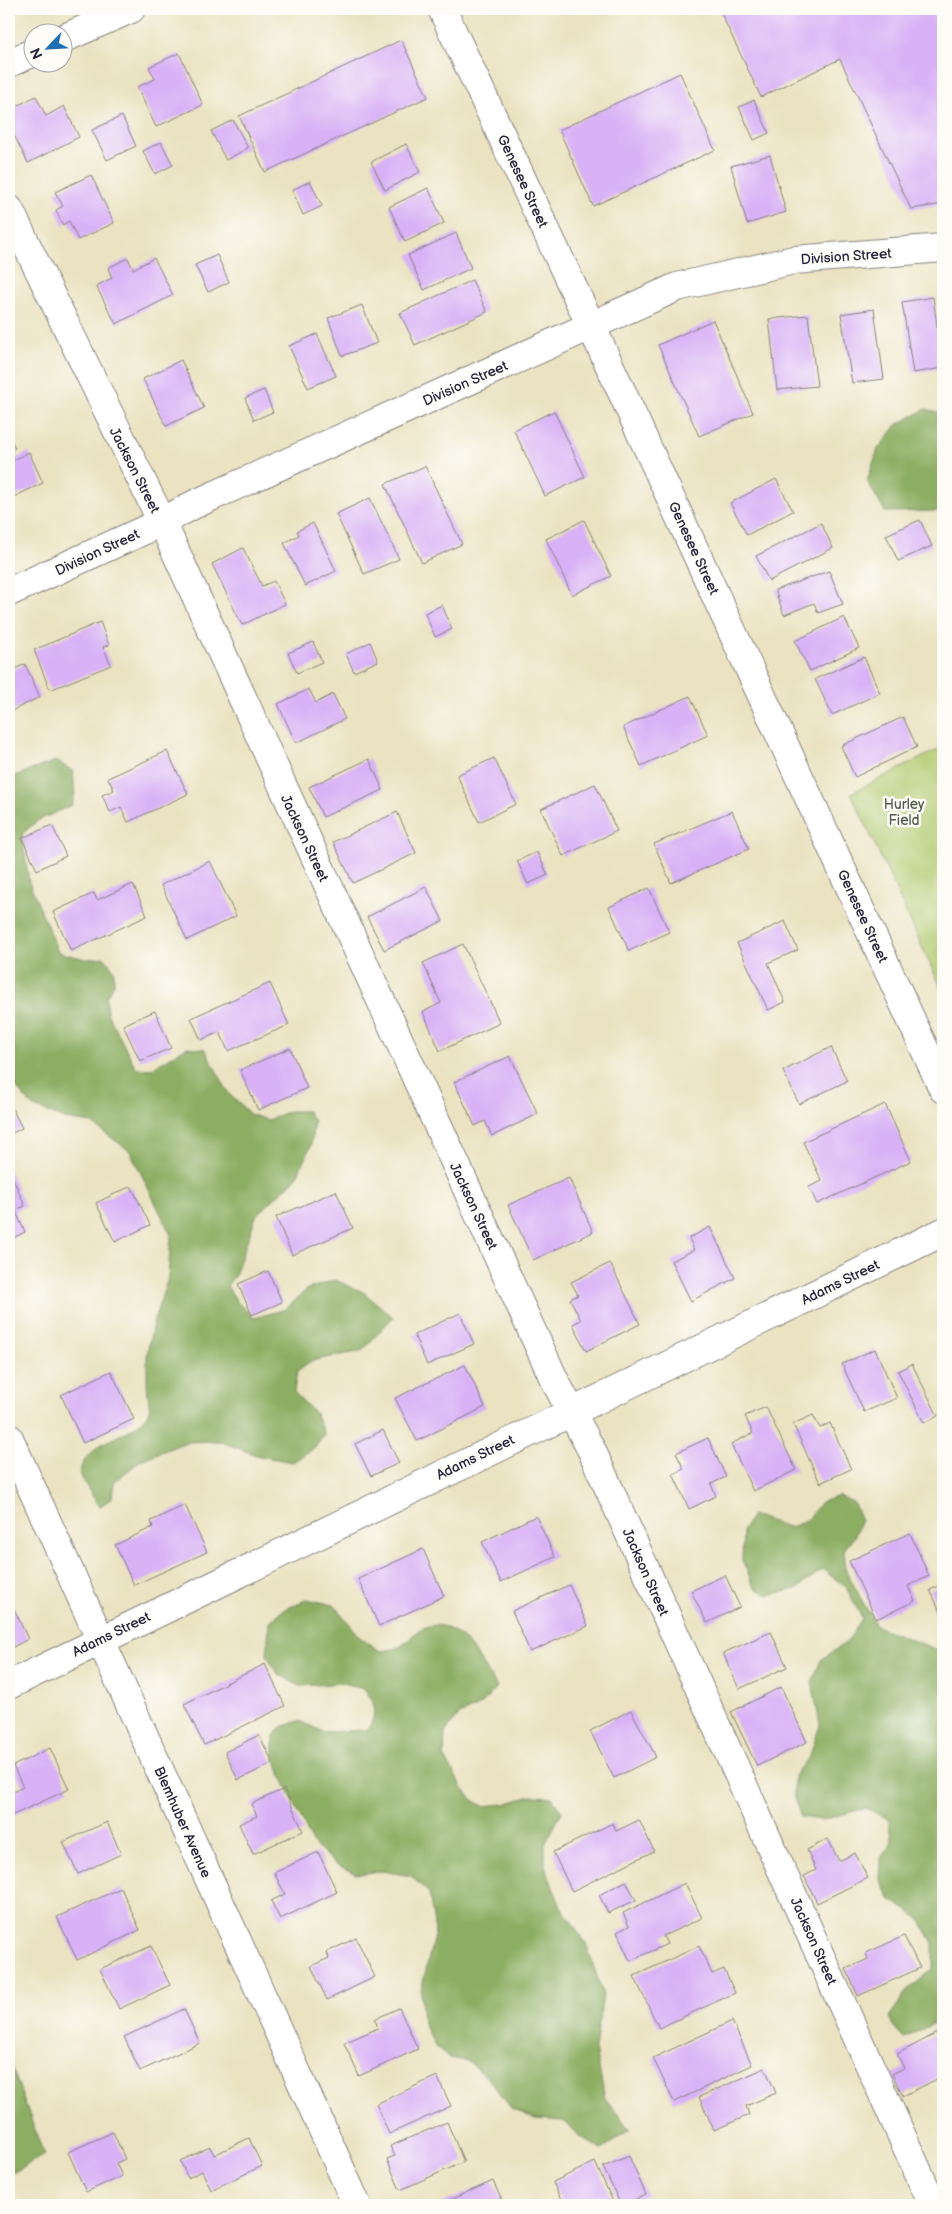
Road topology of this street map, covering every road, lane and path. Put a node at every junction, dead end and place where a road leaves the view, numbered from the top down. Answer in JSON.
{"nodes":[{"id":1,"x":131,"y":9,"type":"edge"},
{"id":2,"x":442,"y":9,"type":"edge"},
{"id":3,"x":72,"y":35,"type":"edge"},
{"id":4,"x":22,"y":57,"type":"edge"},
{"id":5,"x":9,"y":63,"type":"edge"},
{"id":6,"x":9,"y":209,"type":"edge"},
{"id":7,"x":943,"y":248,"type":"edge"},
{"id":8,"x":591,"y":326,"type":"junction"},
{"id":9,"x":162,"y":522,"type":"junction"},
{"id":10,"x":9,"y":592,"type":"edge"},
{"id":11,"x":943,"y":1089,"type":"edge"},
{"id":12,"x":943,"y":1232,"type":"edge"},
{"id":13,"x":571,"y":1411,"type":"junction"},
{"id":14,"x":9,"y":1438,"type":"edge"},
{"id":15,"x":100,"y":1639,"type":"junction"},
{"id":16,"x":9,"y":1684,"type":"edge"},
{"id":17,"x":357,"y":2205,"type":"edge"},
{"id":18,"x":933,"y":2205,"type":"edge"}],
"edges":[{"from":1,"to":3,"type":"street"},
{"from":2,"to":8,"type":"street","name":"Genesee Street"},
{"from":4,"to":5,"type":"street"},
{"from":6,"to":9,"type":"street","name":"Jackson Street"},
{"from":7,"to":8,"type":"street","name":"Division Street"},
{"from":8,"to":9,"type":"street","name":"Division Street"},
{"from":8,"to":11,"type":"street","name":"Genesee Street"},
{"from":9,"to":10,"type":"street","name":"Division Street"},
{"from":9,"to":13,"type":"street","name":"Jackson Street"},
{"from":12,"to":13,"type":"street","name":"Adams Street"},
{"from":13,"to":15,"type":"street","name":"Adams Street"},
{"from":13,"to":18,"type":"street","name":"Jackson Street"},
{"from":14,"to":15,"type":"street","name":"Blemhuber Avenue"},
{"from":15,"to":16,"type":"street","name":"Adams Street"},
{"from":15,"to":17,"type":"street","name":"Blemhuber Avenue"}]}
